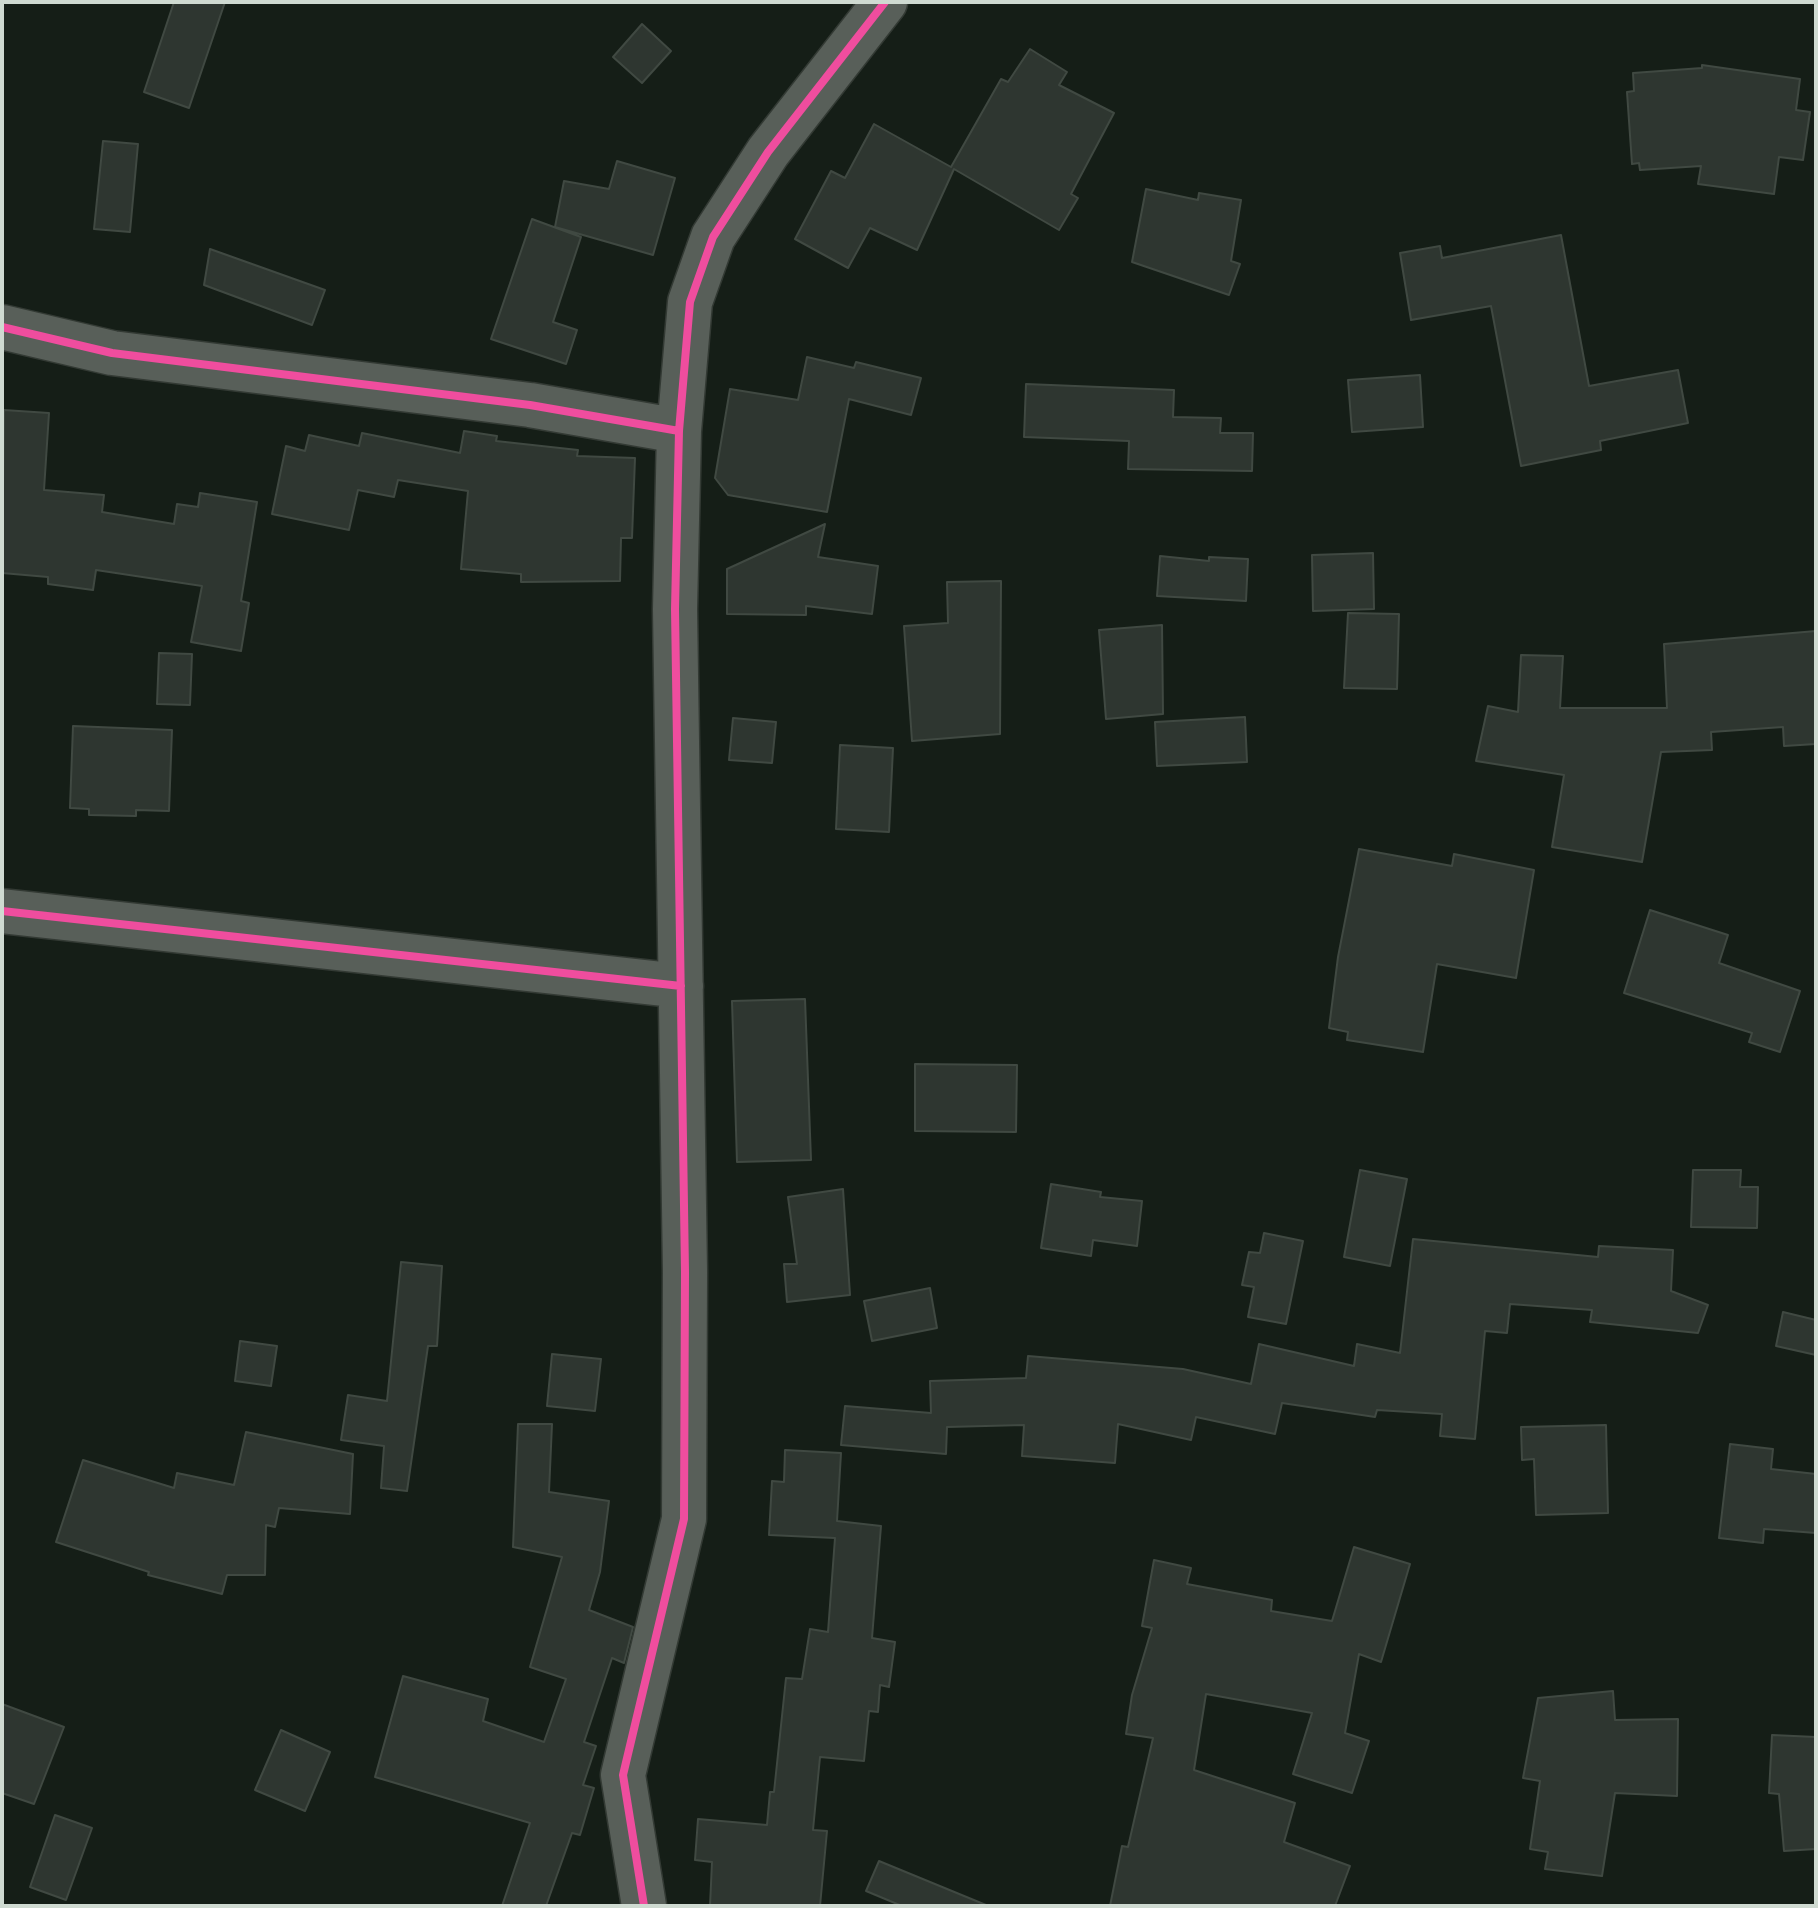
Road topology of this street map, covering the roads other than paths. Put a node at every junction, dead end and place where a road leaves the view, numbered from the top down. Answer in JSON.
{"nodes":[{"id":1,"x":885,"y":2,"type":"edge"},
{"id":2,"x":2,"y":327,"type":"edge"},
{"id":3,"x":679,"y":431,"type":"junction"},
{"id":4,"x":2,"y":911,"type":"edge"},
{"id":5,"x":681,"y":986,"type":"junction"},
{"id":6,"x":644,"y":1906,"type":"edge"}],
"edges":[{"from":1,"to":3,"type":"street"},
{"from":2,"to":3,"type":"street"},
{"from":3,"to":5,"type":"street"},
{"from":4,"to":5,"type":"street"},
{"from":5,"to":6,"type":"street"}]}
